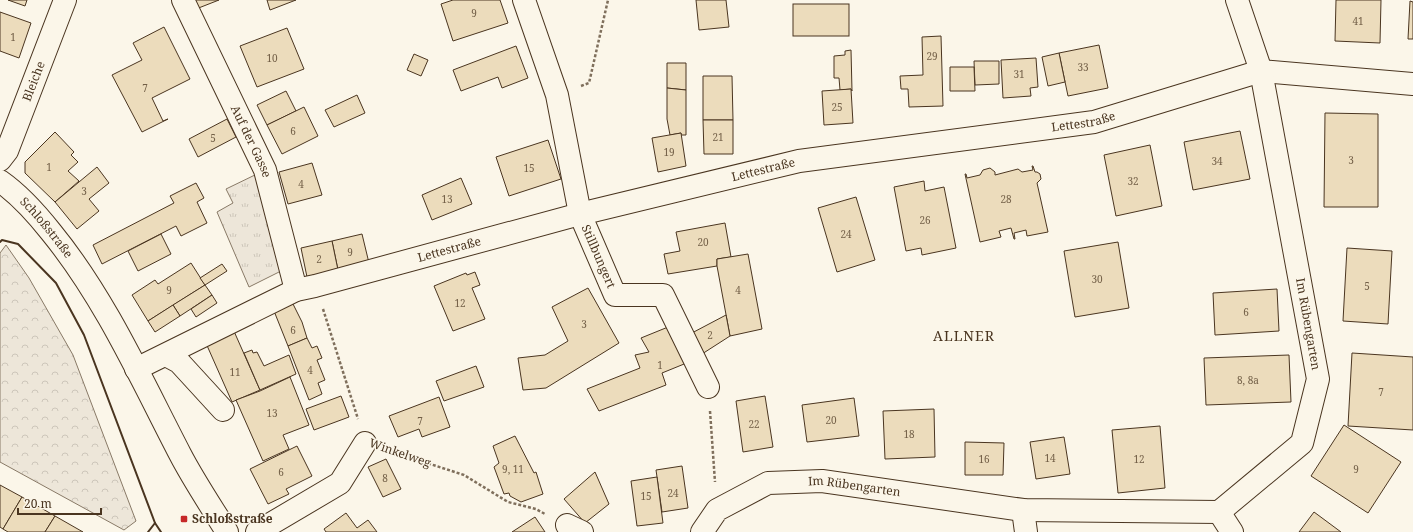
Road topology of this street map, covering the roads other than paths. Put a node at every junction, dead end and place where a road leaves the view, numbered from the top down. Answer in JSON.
{"nodes":[{"id":1,"x":64,"y":0,"type":"edge"},
{"id":2,"x":183,"y":0,"type":"edge"},
{"id":3,"x":524,"y":0,"type":"edge"},
{"id":4,"x":1238,"y":0,"type":"edge"},
{"id":5,"x":1261,"y":71,"type":"junction"},
{"id":6,"x":1413,"y":84,"type":"edge"},
{"id":7,"x":0,"y":160,"type":"edge"},
{"id":8,"x":0,"y":181,"type":"edge"},
{"id":9,"x":580,"y":214,"type":"junction"},
{"id":10,"x":306,"y":288,"type":"junction"},
{"id":11,"x":166,"y":355,"type":"junction"},
{"id":12,"x":136,"y":369,"type":"junction"},
{"id":13,"x":708,"y":387,"type":"road end"},
{"id":14,"x":223,"y":410,"type":"dead end"},
{"id":15,"x":365,"y":443,"type":"road end"},
{"id":16,"x":1023,"y":510,"type":"junction"},
{"id":17,"x":1218,"y":512,"type":"junction"},
{"id":18,"x":227,"y":532,"type":"edge"},
{"id":19,"x":257,"y":532,"type":"edge"},
{"id":20,"x":702,"y":532,"type":"edge"},
{"id":21,"x":1026,"y":532,"type":"edge"},
{"id":22,"x":1232,"y":532,"type":"edge"}],
"edges":[{"from":1,"to":7,"type":"street","name":"Bleiche"},
{"from":2,"to":10,"type":"street","name":"Auf der Gasse"},
{"from":3,"to":9,"type":"street","name":"Stillbungert"},
{"from":4,"to":5,"type":"street","name":"Im Rübengarten"},
{"from":5,"to":6,"type":"street","name":"Lettestraße"},
{"from":5,"to":9,"type":"street","name":"Lettestraße"},
{"from":5,"to":17,"type":"street","name":"Im Rübengarten"},
{"from":8,"to":12,"type":"street","name":"Schloßstraße"},
{"from":9,"to":10,"type":"street","name":"Lettestraße"},
{"from":9,"to":13,"type":"street","name":"Stillbungert"},
{"from":10,"to":11,"type":"street","name":"Lettestraße"},
{"from":11,"to":12,"type":"street","name":"Lettestraße"},
{"from":11,"to":14,"type":"street"},
{"from":12,"to":18,"type":"street","name":"Schloßstraße"},
{"from":15,"to":19,"type":"street"},
{"from":16,"to":17,"type":"street","name":"Im Rübengarten"},
{"from":16,"to":20,"type":"street","name":"Im Rübengarten"},
{"from":16,"to":21,"type":"street"},
{"from":17,"to":22,"type":"street"}]}
